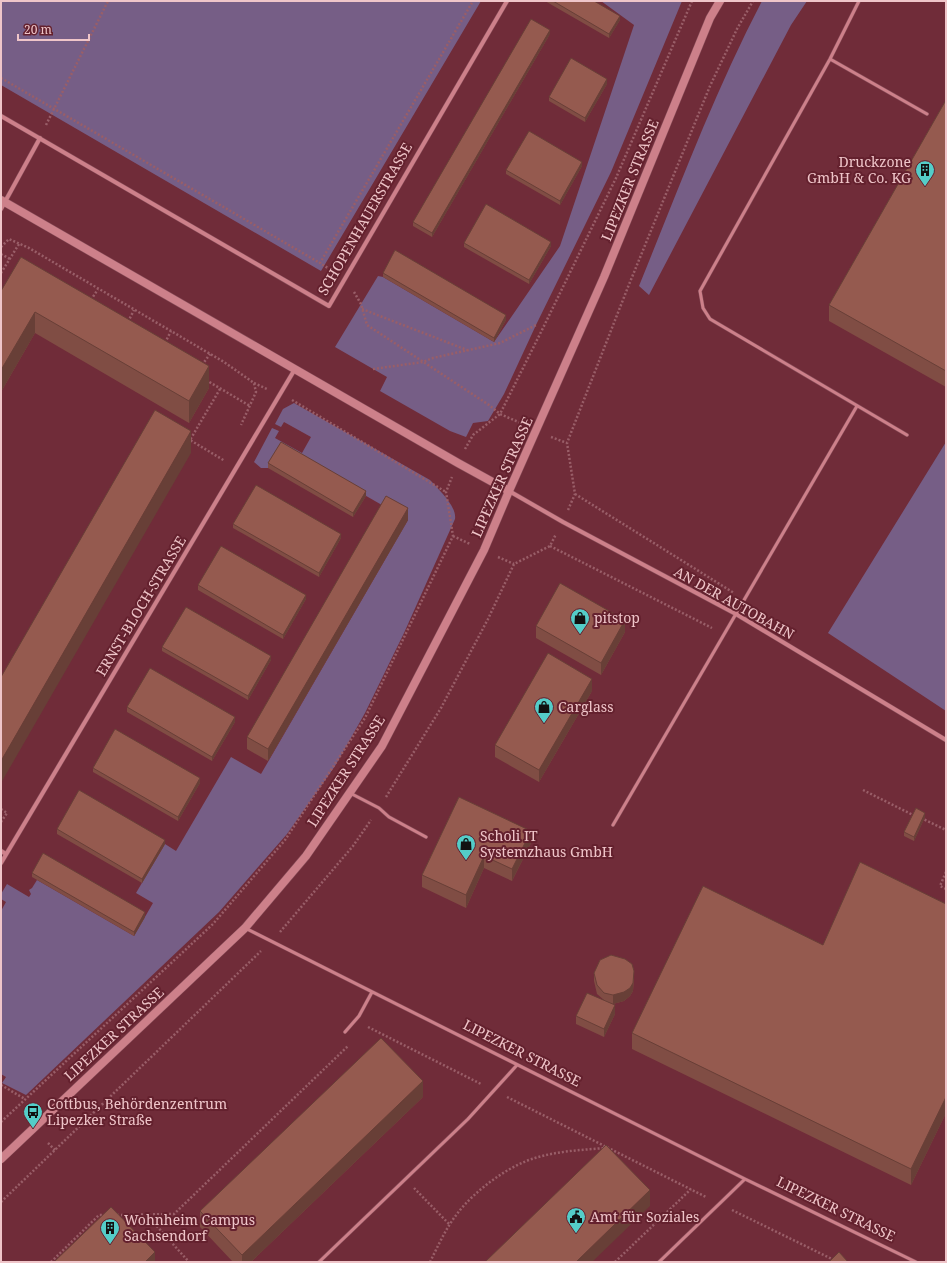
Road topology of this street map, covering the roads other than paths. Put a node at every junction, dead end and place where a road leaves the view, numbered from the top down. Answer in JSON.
{"nodes":[{"id":1,"x":507,"y":1,"type":"edge"},
{"id":2,"x":720,"y":1,"type":"edge"},
{"id":3,"x":859,"y":1,"type":"edge"},
{"id":4,"x":830,"y":59,"type":"junction"},
{"id":5,"x":927,"y":114,"type":"dead end"},
{"id":6,"x":1,"y":116,"type":"edge"},
{"id":7,"x":40,"y":138,"type":"junction"},
{"id":8,"x":2,"y":204,"type":"edge"},
{"id":9,"x":295,"y":369,"type":"junction"},
{"id":10,"x":857,"y":406,"type":"junction"},
{"id":11,"x":907,"y":435,"type":"dead end"},
{"id":12,"x":509,"y":491,"type":"junction"},
{"id":13,"x":736,"y":614,"type":"junction"},
{"id":14,"x":946,"y":740,"type":"edge"},
{"id":15,"x":349,"y":793,"type":"junction"},
{"id":16,"x":612,"y":825,"type":"dead end"},
{"id":17,"x":426,"y":837,"type":"dead end"},
{"id":18,"x":1,"y":851,"type":"edge"},
{"id":19,"x":6,"y":854,"type":"junction"},
{"id":20,"x":1,"y":863,"type":"edge"},
{"id":21,"x":245,"y":928,"type":"junction"},
{"id":22,"x":372,"y":992,"type":"junction"},
{"id":23,"x":345,"y":1032,"type":"dead end"},
{"id":24,"x":517,"y":1065,"type":"junction"},
{"id":25,"x":1,"y":1159,"type":"edge"},
{"id":26,"x":745,"y":1179,"type":"junction"},
{"id":27,"x":319,"y":1262,"type":"edge"},
{"id":28,"x":659,"y":1262,"type":"edge"},
{"id":29,"x":916,"y":1262,"type":"edge"}],
"edges":[{"from":1,"to":7,"type":"street","name":"SCHOPENHAUERSTRASSE"},
{"from":2,"to":12,"type":"main road","name":"LIPEZKER STRASSE"},
{"from":3,"to":4,"type":"lane"},
{"from":4,"to":5,"type":"lane"},
{"from":4,"to":10,"type":"lane"},
{"from":6,"to":7,"type":"street","name":"SCHOPENHAUERSTRASSE"},
{"from":7,"to":8,"type":"street"},
{"from":8,"to":9,"type":"main road"},
{"from":9,"to":12,"type":"main road"},
{"from":9,"to":19,"type":"street","name":"ERNST-BLOCH-STRASSE"},
{"from":10,"to":11,"type":"lane"},
{"from":10,"to":13,"type":"lane"},
{"from":12,"to":13,"type":"street","name":"AN DER AUTOBAHN"},
{"from":12,"to":15,"type":"main road","name":"LIPEZKER STRASSE"},
{"from":13,"to":14,"type":"street","name":"AN DER AUTOBAHN"},
{"from":13,"to":16,"type":"lane"},
{"from":15,"to":17,"type":"lane"},
{"from":15,"to":21,"type":"main road","name":"LIPEZKER STRASSE"},
{"from":18,"to":19,"type":"street"},
{"from":19,"to":20,"type":"street","name":"ERNST-BLOCH-STRASSE"},
{"from":21,"to":22,"type":"lane","name":"LIPEZKER STRASSE"},
{"from":21,"to":25,"type":"main road","name":"LIPEZKER STRASSE"},
{"from":22,"to":23,"type":"lane"},
{"from":22,"to":24,"type":"lane","name":"LIPEZKER STRASSE"},
{"from":24,"to":26,"type":"lane","name":"LIPEZKER STRASSE"},
{"from":24,"to":27,"type":"lane"},
{"from":26,"to":28,"type":"lane"},
{"from":26,"to":29,"type":"lane","name":"LIPEZKER STRASSE"}]}
